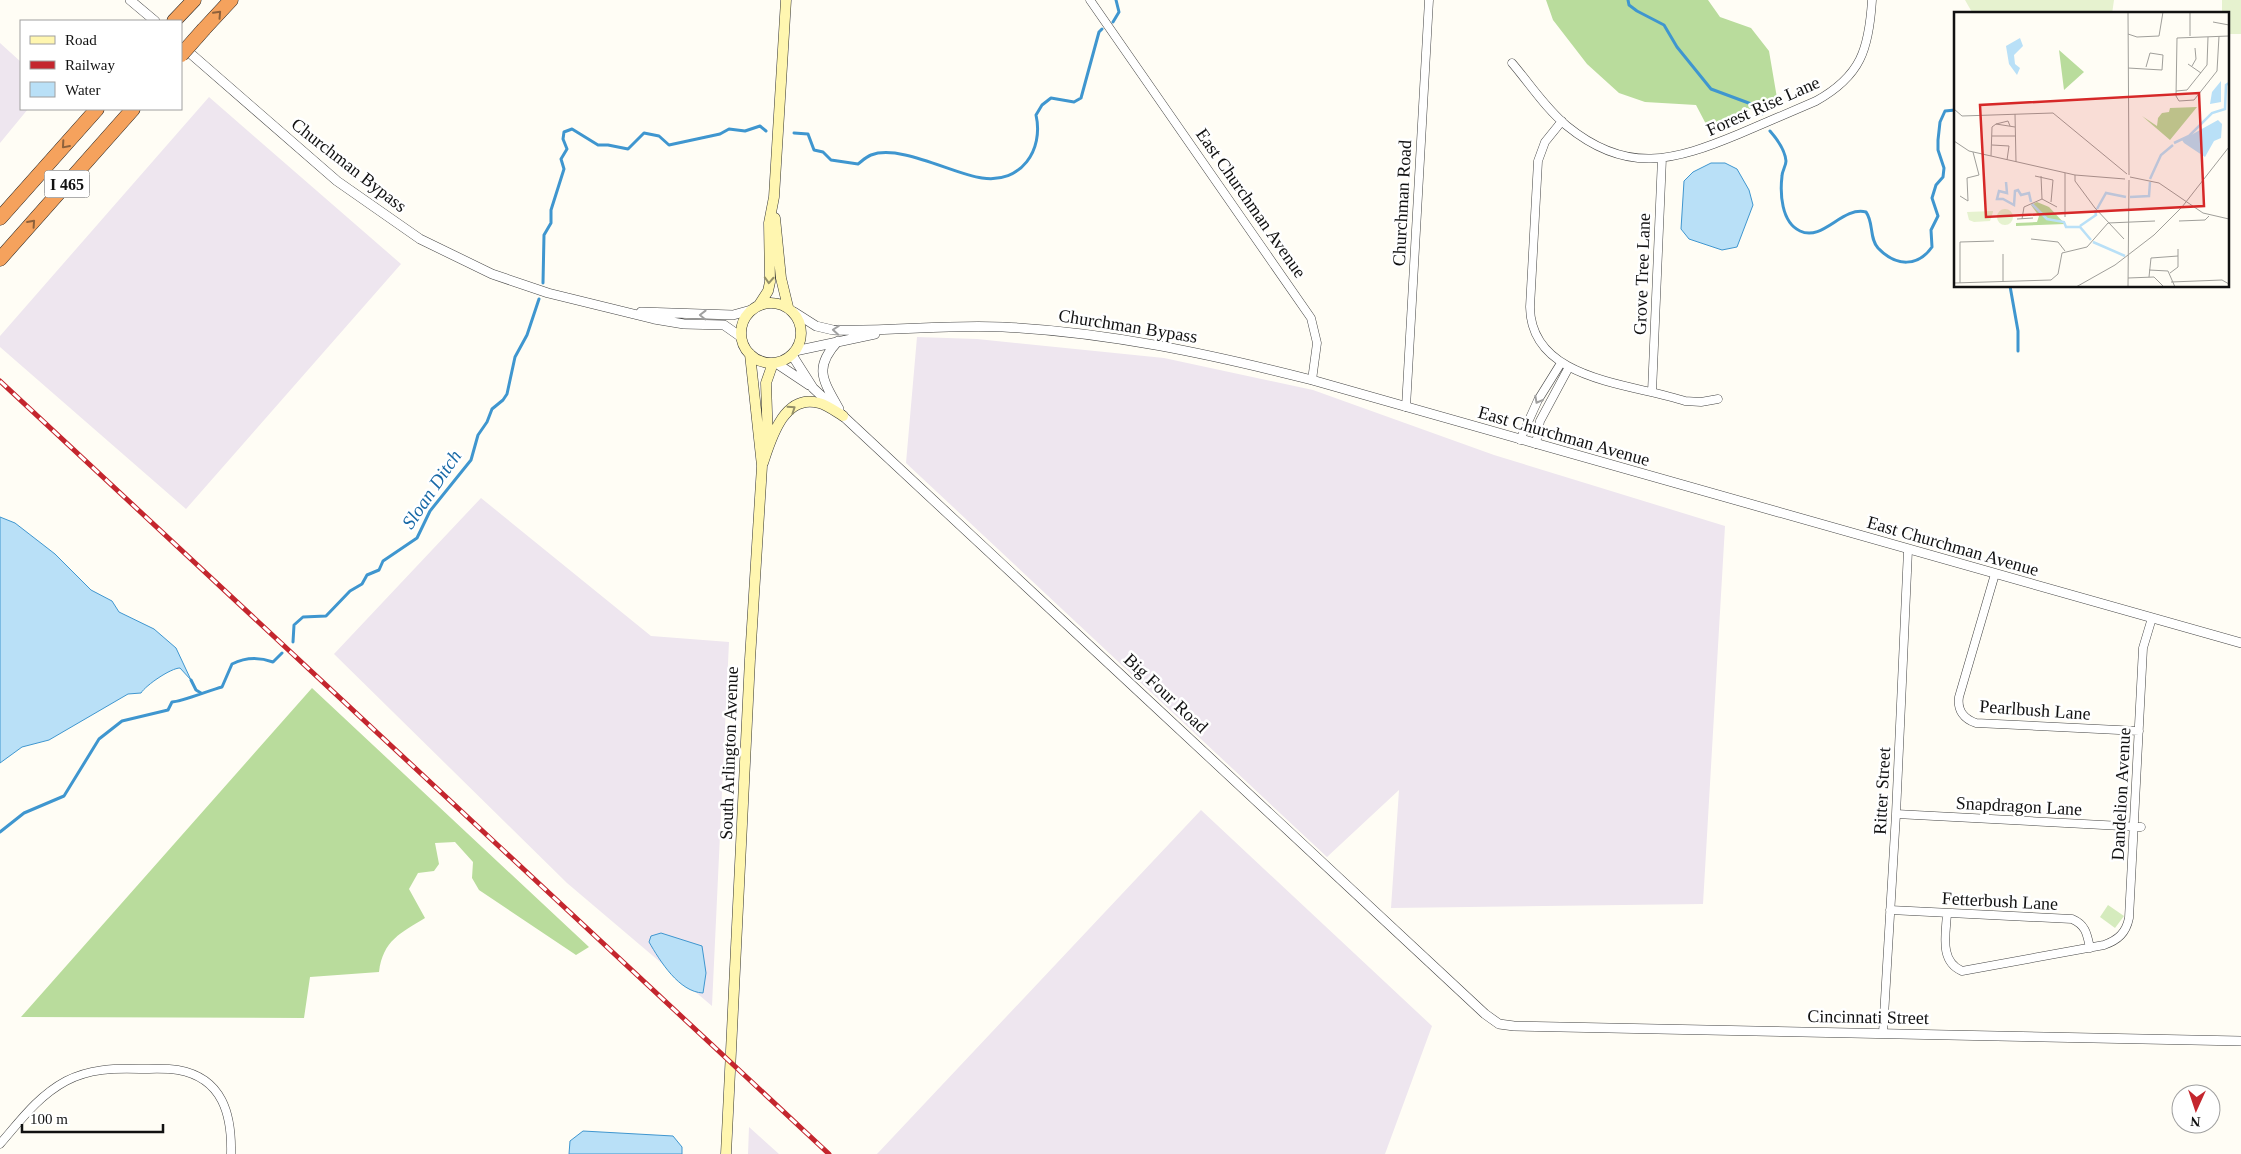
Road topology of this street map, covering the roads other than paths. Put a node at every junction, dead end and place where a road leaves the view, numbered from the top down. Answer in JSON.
{"nodes":[{"id":1,"x":130,"y":0,"type":"edge"},
{"id":2,"x":194,"y":0,"type":"edge"},
{"id":3,"x":231,"y":0,"type":"edge"},
{"id":4,"x":786,"y":0,"type":"edge"},
{"id":5,"x":1090,"y":0,"type":"edge"},
{"id":6,"x":1428,"y":0,"type":"edge"},
{"id":7,"x":1872,"y":0,"type":"edge"},
{"id":8,"x":154,"y":20,"type":"edge"},
{"id":9,"x":175,"y":20,"type":"edge"},
{"id":10,"x":182,"y":46,"type":"edge"},
{"id":11,"x":182,"y":54,"type":"edge"},
{"id":12,"x":1512,"y":63,"type":"dead end"},
{"id":13,"x":96,"y":110,"type":"edge"},
{"id":14,"x":132,"y":110,"type":"edge"},
{"id":15,"x":1562,"y":121,"type":"junction"},
{"id":16,"x":1662,"y":158,"type":"junction"},
{"id":17,"x":774,"y":197,"type":"junction"},
{"id":18,"x":0,"y":218,"type":"edge"},
{"id":19,"x":0,"y":259,"type":"edge"},
{"id":20,"x":755,"y":308,"type":"junction"},
{"id":21,"x":791,"y":310,"type":"junction"},
{"id":22,"x":631,"y":312,"type":"junction"},
{"id":23,"x":937,"y":326,"type":"junction"},
{"id":24,"x":741,"y":337,"type":"junction"},
{"id":25,"x":838,"y":341,"type":"junction"},
{"id":26,"x":794,"y":353,"type":"junction"},
{"id":27,"x":750,"y":354,"type":"junction"},
{"id":28,"x":1561,"y":362,"type":"junction"},
{"id":29,"x":775,"y":363,"type":"junction"},
{"id":30,"x":1569,"y":367,"type":"junction"},
{"id":31,"x":1312,"y":380,"type":"junction"},
{"id":32,"x":813,"y":388,"type":"junction"},
{"id":33,"x":1652,"y":392,"type":"junction"},
{"id":34,"x":1718,"y":399,"type":"dead end"},
{"id":35,"x":1406,"y":407,"type":"junction"},
{"id":36,"x":843,"y":416,"type":"junction"},
{"id":37,"x":1520,"y":440,"type":"junction"},
{"id":38,"x":1536,"y":444,"type":"junction"},
{"id":39,"x":768,"y":448,"type":"junction"},
{"id":40,"x":762,"y":466,"type":"junction"},
{"id":41,"x":1908,"y":550,"type":"junction"},
{"id":42,"x":1995,"y":574,"type":"junction"},
{"id":43,"x":2152,"y":618,"type":"junction"},
{"id":44,"x":2241,"y":644,"type":"edge"},
{"id":45,"x":2139,"y":731,"type":"junction"},
{"id":46,"x":1896,"y":814,"type":"junction"},
{"id":47,"x":2138,"y":827,"type":"junction"},
{"id":48,"x":1890,"y":910,"type":"junction"},
{"id":49,"x":1947,"y":913,"type":"junction"},
{"id":50,"x":2090,"y":948,"type":"junction"},
{"id":51,"x":1496,"y":1022,"type":"joint"},
{"id":52,"x":1883,"y":1034,"type":"junction"},
{"id":53,"x":2241,"y":1041,"type":"edge"},
{"id":54,"x":0,"y":1144,"type":"edge"},
{"id":55,"x":230,"y":1154,"type":"edge"},
{"id":56,"x":726,"y":1154,"type":"edge"}],
"edges":[{"from":1,"to":8,"type":"street"},
{"from":2,"to":9,"type":"highway"},
{"from":11,"to":3,"type":"highway","one_way":true,"bridge":true},
{"from":4,"to":17,"type":"main road"},
{"from":5,"to":31,"type":"street","name":"East Churchman Avenue"},
{"from":6,"to":35,"type":"street","name":"Churchman Road"},
{"from":7,"to":16,"type":"street","name":"Forest Rise Lane"},
{"from":10,"to":22,"type":"street","name":"Churchman Bypass"},
{"from":12,"to":15,"type":"street","name":"Forest Rise Lane"},
{"from":13,"to":18,"type":"highway","number":"I 465","one_way":true},
{"from":19,"to":14,"type":"highway","number":"I 465","one_way":true},
{"from":15,"to":16,"type":"street","name":"Forest Rise Lane"},
{"from":15,"to":28,"type":"street"},
{"from":16,"to":33,"type":"street","name":"Grove Tree Lane"},
{"from":17,"to":20,"type":"main road","one_way":true},
{"from":17,"to":21,"type":"main road"},
{"from":20,"to":21,"type":"main road"},
{"from":20,"to":22,"type":"street","name":"Churchman Bypass","one_way":true},
{"from":20,"to":24,"type":"main road"},
{"from":23,"to":21,"type":"street","name":"Churchman Bypass","one_way":true},
{"from":21,"to":26,"type":"main road"},
{"from":22,"to":24,"type":"street","name":"Churchman Bypass"},
{"from":23,"to":25,"type":"street","name":"Churchman Bypass"},
{"from":23,"to":31,"type":"street","name":"Churchman Bypass"},
{"from":24,"to":27,"type":"main road"},
{"from":25,"to":26,"type":"street","name":"Churchman Bypass"},
{"from":25,"to":36,"type":"street"},
{"from":26,"to":29,"type":"main road"},
{"from":26,"to":32,"type":"street","name":"Big Four Road"},
{"from":27,"to":29,"type":"main road"},
{"from":27,"to":40,"type":"main road","name":"South Arlington Avenue"},
{"from":28,"to":30,"type":"street"},
{"from":28,"to":37,"type":"street","one_way":true},
{"from":29,"to":32,"type":"street","name":"Big Four Road"},
{"from":29,"to":39,"type":"main road"},
{"from":30,"to":33,"type":"street"},
{"from":30,"to":38,"type":"street"},
{"from":31,"to":35,"type":"street","name":"East Churchman Avenue"},
{"from":32,"to":36,"type":"street","name":"Big Four Road"},
{"from":33,"to":34,"type":"street"},
{"from":35,"to":37,"type":"street","name":"East Churchman Avenue"},
{"from":39,"to":36,"type":"main road","one_way":true},
{"from":36,"to":51,"type":"street","name":"Big Four Road"},
{"from":37,"to":38,"type":"street","name":"East Churchman Avenue"},
{"from":38,"to":41,"type":"street","name":"East Churchman Avenue"},
{"from":39,"to":40,"type":"main road"},
{"from":40,"to":56,"type":"main road","name":"South Arlington Avenue"},
{"from":41,"to":42,"type":"street","name":"East Churchman Avenue"},
{"from":41,"to":46,"type":"street","name":"Ritter Street"},
{"from":42,"to":43,"type":"street","name":"East Churchman Avenue"},
{"from":42,"to":45,"type":"street","name":"Pearlbush Lane"},
{"from":43,"to":44,"type":"street","name":"East Churchman Avenue"},
{"from":43,"to":45,"type":"street","name":"Dandelion Avenue"},
{"from":45,"to":47,"type":"street","name":"Dandelion Avenue"},
{"from":46,"to":47,"type":"street","name":"Snapdragon Lane"},
{"from":46,"to":48,"type":"street","name":"Ritter Street"},
{"from":47,"to":50,"type":"street","name":"Dandelion Avenue"},
{"from":48,"to":49,"type":"street","name":"Fetterbush Lane"},
{"from":48,"to":52,"type":"street","name":"Ritter Street"},
{"from":49,"to":50,"type":"street","name":"Fetterbush Lane"},
{"from":49,"to":50,"type":"street","name":"Dandelion Avenue"},
{"from":51,"to":52,"type":"street","name":"Cincinnati Street"},
{"from":52,"to":53,"type":"street","name":"Cincinnati Street"},
{"from":54,"to":55,"type":"street"}]}
